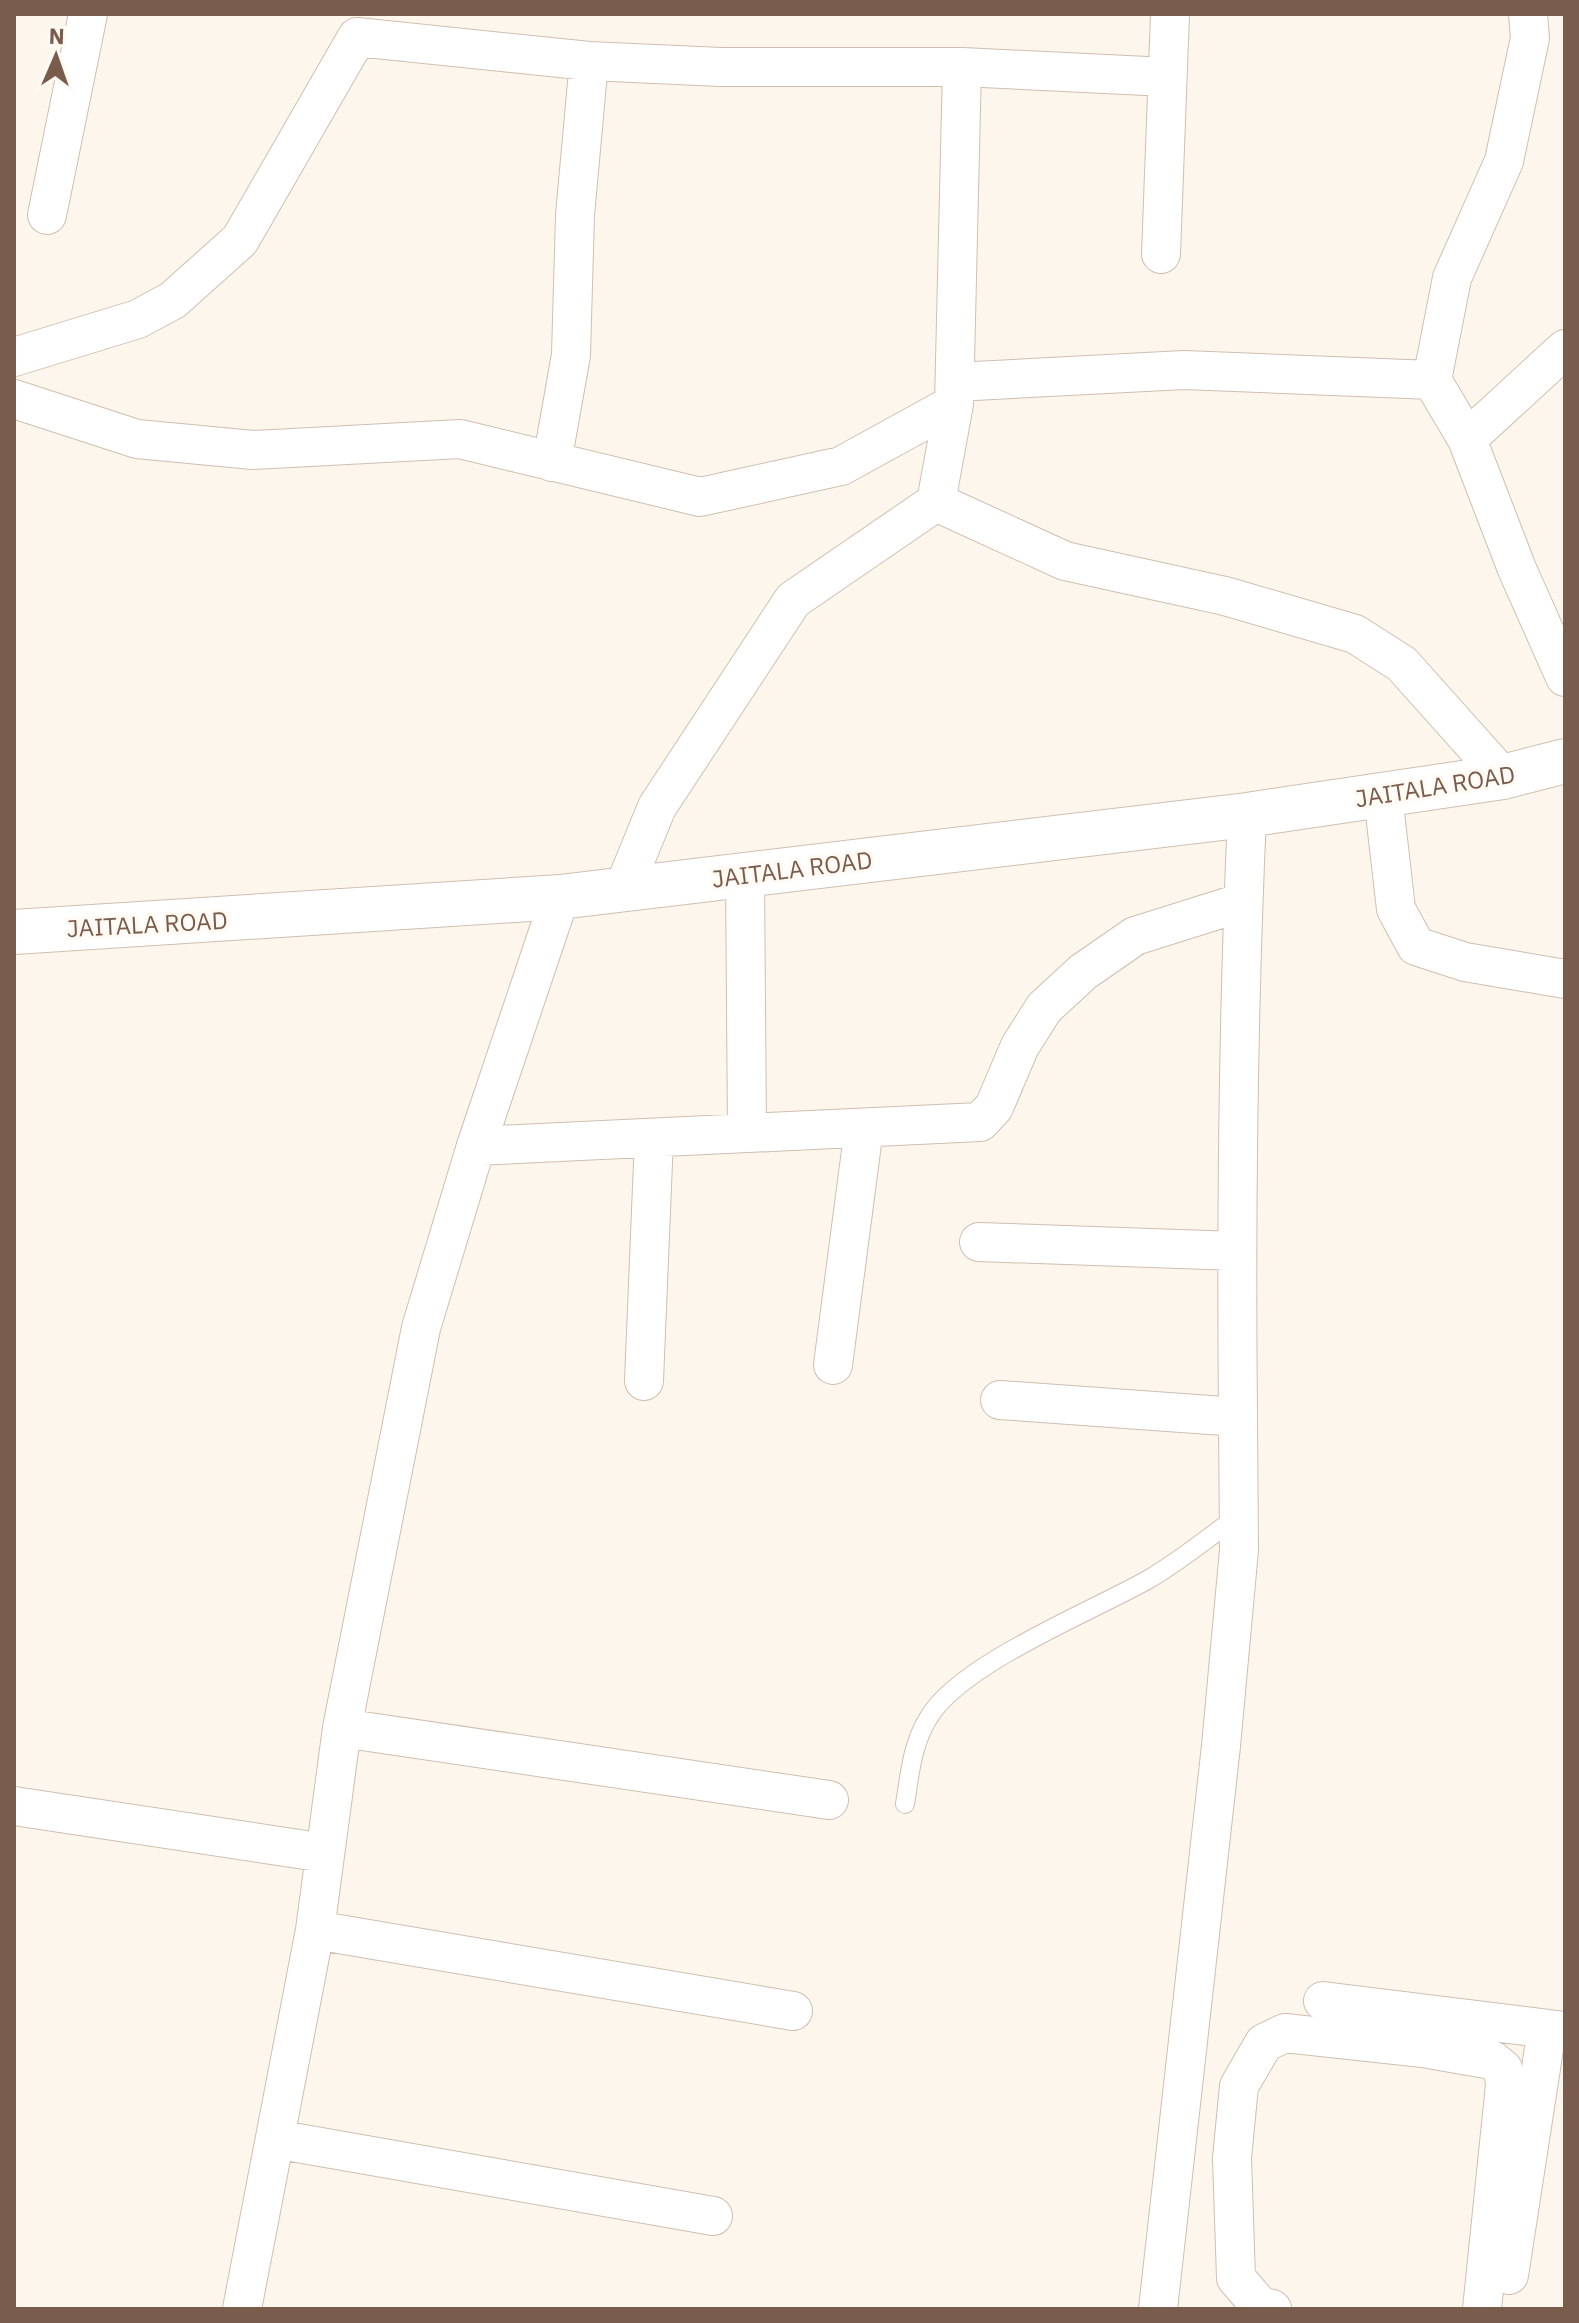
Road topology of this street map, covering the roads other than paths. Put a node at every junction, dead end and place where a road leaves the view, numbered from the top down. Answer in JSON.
{"nodes":[{"id":1,"x":88,"y":14,"type":"edge"},
{"id":2,"x":1170,"y":14,"type":"edge"},
{"id":3,"x":1528,"y":14,"type":"edge"},
{"id":4,"x":357,"y":25,"type":"edge"},
{"id":5,"x":589,"y":61,"type":"junction"},
{"id":6,"x":962,"y":67,"type":"junction"},
{"id":7,"x":1167,"y":77,"type":"junction"},
{"id":8,"x":47,"y":215,"type":"dead end"},
{"id":9,"x":1161,"y":254,"type":"dead end"},
{"id":10,"x":1565,"y":349,"type":"edge"},
{"id":11,"x":14,"y":357,"type":"edge"},
{"id":12,"x":1432,"y":380,"type":"junction"},
{"id":13,"x":954,"y":393,"type":"junction"},
{"id":14,"x":14,"y":399,"type":"edge"},
{"id":15,"x":1467,"y":439,"type":"junction"},
{"id":16,"x":552,"y":462,"type":"junction"},
{"id":17,"x":936,"y":502,"type":"junction"},
{"id":18,"x":1565,"y":677,"type":"edge"},
{"id":19,"x":1565,"y":761,"type":"edge"},
{"id":20,"x":1503,"y":777,"type":"junction"},
{"id":21,"x":1383,"y":796,"type":"junction"},
{"id":22,"x":1247,"y":815,"type":"junction"},
{"id":23,"x":745,"y":875,"type":"junction"},
{"id":24,"x":623,"y":890,"type":"junction"},
{"id":25,"x":560,"y":897,"type":"junction"},
{"id":26,"x":1243,"y":902,"type":"junction"},
{"id":27,"x":14,"y":932,"type":"edge"},
{"id":28,"x":1565,"y":979,"type":"edge"},
{"id":29,"x":864,"y":1128,"type":"junction"},
{"id":30,"x":747,"y":1133,"type":"junction"},
{"id":31,"x":654,"y":1138,"type":"junction"},
{"id":32,"x":476,"y":1146,"type":"junction"},
{"id":33,"x":979,"y":1242,"type":"dead end"},
{"id":34,"x":1236,"y":1251,"type":"junction"},
{"id":35,"x":833,"y":1365,"type":"dead end"},
{"id":36,"x":644,"y":1381,"type":"dead end"},
{"id":37,"x":1000,"y":1400,"type":"dead end"},
{"id":38,"x":1238,"y":1417,"type":"junction"},
{"id":39,"x":1238,"y":1516,"type":"junction"},
{"id":40,"x":342,"y":1728,"type":"junction"},
{"id":41,"x":829,"y":1800,"type":"dead end"},
{"id":42,"x":905,"y":1804,"type":"dead end"},
{"id":43,"x":14,"y":1806,"type":"edge"},
{"id":44,"x":325,"y":1853,"type":"junction"},
{"id":45,"x":315,"y":1930,"type":"junction"},
{"id":46,"x":1323,"y":2001,"type":"dead end"},
{"id":47,"x":793,"y":2011,"type":"dead end"},
{"id":48,"x":1556,"y":2030,"type":"edge"},
{"id":49,"x":1425,"y":2031,"type":"junction"},
{"id":50,"x":275,"y":2139,"type":"junction"},
{"id":51,"x":713,"y":2216,"type":"dead end"},
{"id":52,"x":242,"y":2309,"type":"edge"},
{"id":53,"x":1158,"y":2309,"type":"edge"},
{"id":54,"x":1272,"y":2309,"type":"edge"},
{"id":55,"x":1482,"y":2309,"type":"edge"},
{"id":56,"x":1504,"y":2309,"type":"edge"}],
"edges":[{"from":1,"to":8,"type":"street"},
{"from":2,"to":7,"type":"street"},
{"from":3,"to":12,"type":"street"},
{"from":4,"to":5,"type":"street"},
{"from":4,"to":11,"type":"street"},
{"from":5,"to":6,"type":"street"},
{"from":5,"to":16,"type":"street"},
{"from":6,"to":7,"type":"street"},
{"from":6,"to":13,"type":"street"},
{"from":7,"to":9,"type":"street"},
{"from":10,"to":15,"type":"street"},
{"from":12,"to":13,"type":"street"},
{"from":12,"to":15,"type":"street"},
{"from":13,"to":16,"type":"street"},
{"from":13,"to":17,"type":"street"},
{"from":14,"to":16,"type":"street"},
{"from":15,"to":18,"type":"street"},
{"from":17,"to":20,"type":"street"},
{"from":17,"to":24,"type":"street"},
{"from":19,"to":20,"type":"street","name":"JAITALA ROAD"},
{"from":20,"to":21,"type":"street","name":"JAITALA ROAD"},
{"from":21,"to":22,"type":"street","name":"JAITALA ROAD"},
{"from":21,"to":28,"type":"street"},
{"from":22,"to":23,"type":"street","name":"JAITALA ROAD"},
{"from":22,"to":26,"type":"street"},
{"from":23,"to":24,"type":"street","name":"JAITALA ROAD"},
{"from":23,"to":30,"type":"street"},
{"from":24,"to":25,"type":"street","name":"JAITALA ROAD"},
{"from":25,"to":27,"type":"street","name":"JAITALA ROAD"},
{"from":25,"to":32,"type":"street"},
{"from":26,"to":29,"type":"street"},
{"from":26,"to":34,"type":"street"},
{"from":29,"to":30,"type":"street"},
{"from":29,"to":35,"type":"street"},
{"from":30,"to":31,"type":"street"},
{"from":31,"to":32,"type":"street"},
{"from":31,"to":36,"type":"street"},
{"from":32,"to":40,"type":"street"},
{"from":33,"to":34,"type":"street"},
{"from":34,"to":38,"type":"street"},
{"from":37,"to":38,"type":"street"},
{"from":38,"to":39,"type":"street"},
{"from":39,"to":42,"type":"lane"},
{"from":39,"to":53,"type":"street"},
{"from":40,"to":41,"type":"street"},
{"from":40,"to":44,"type":"street"},
{"from":43,"to":44,"type":"street"},
{"from":44,"to":45,"type":"street"},
{"from":45,"to":47,"type":"street"},
{"from":45,"to":50,"type":"street"},
{"from":46,"to":49,"type":"street"},
{"from":48,"to":49,"type":"street"},
{"from":48,"to":56,"type":"street"},
{"from":49,"to":54,"type":"street"},
{"from":49,"to":55,"type":"street"},
{"from":50,"to":51,"type":"street"},
{"from":50,"to":52,"type":"street"}]}
